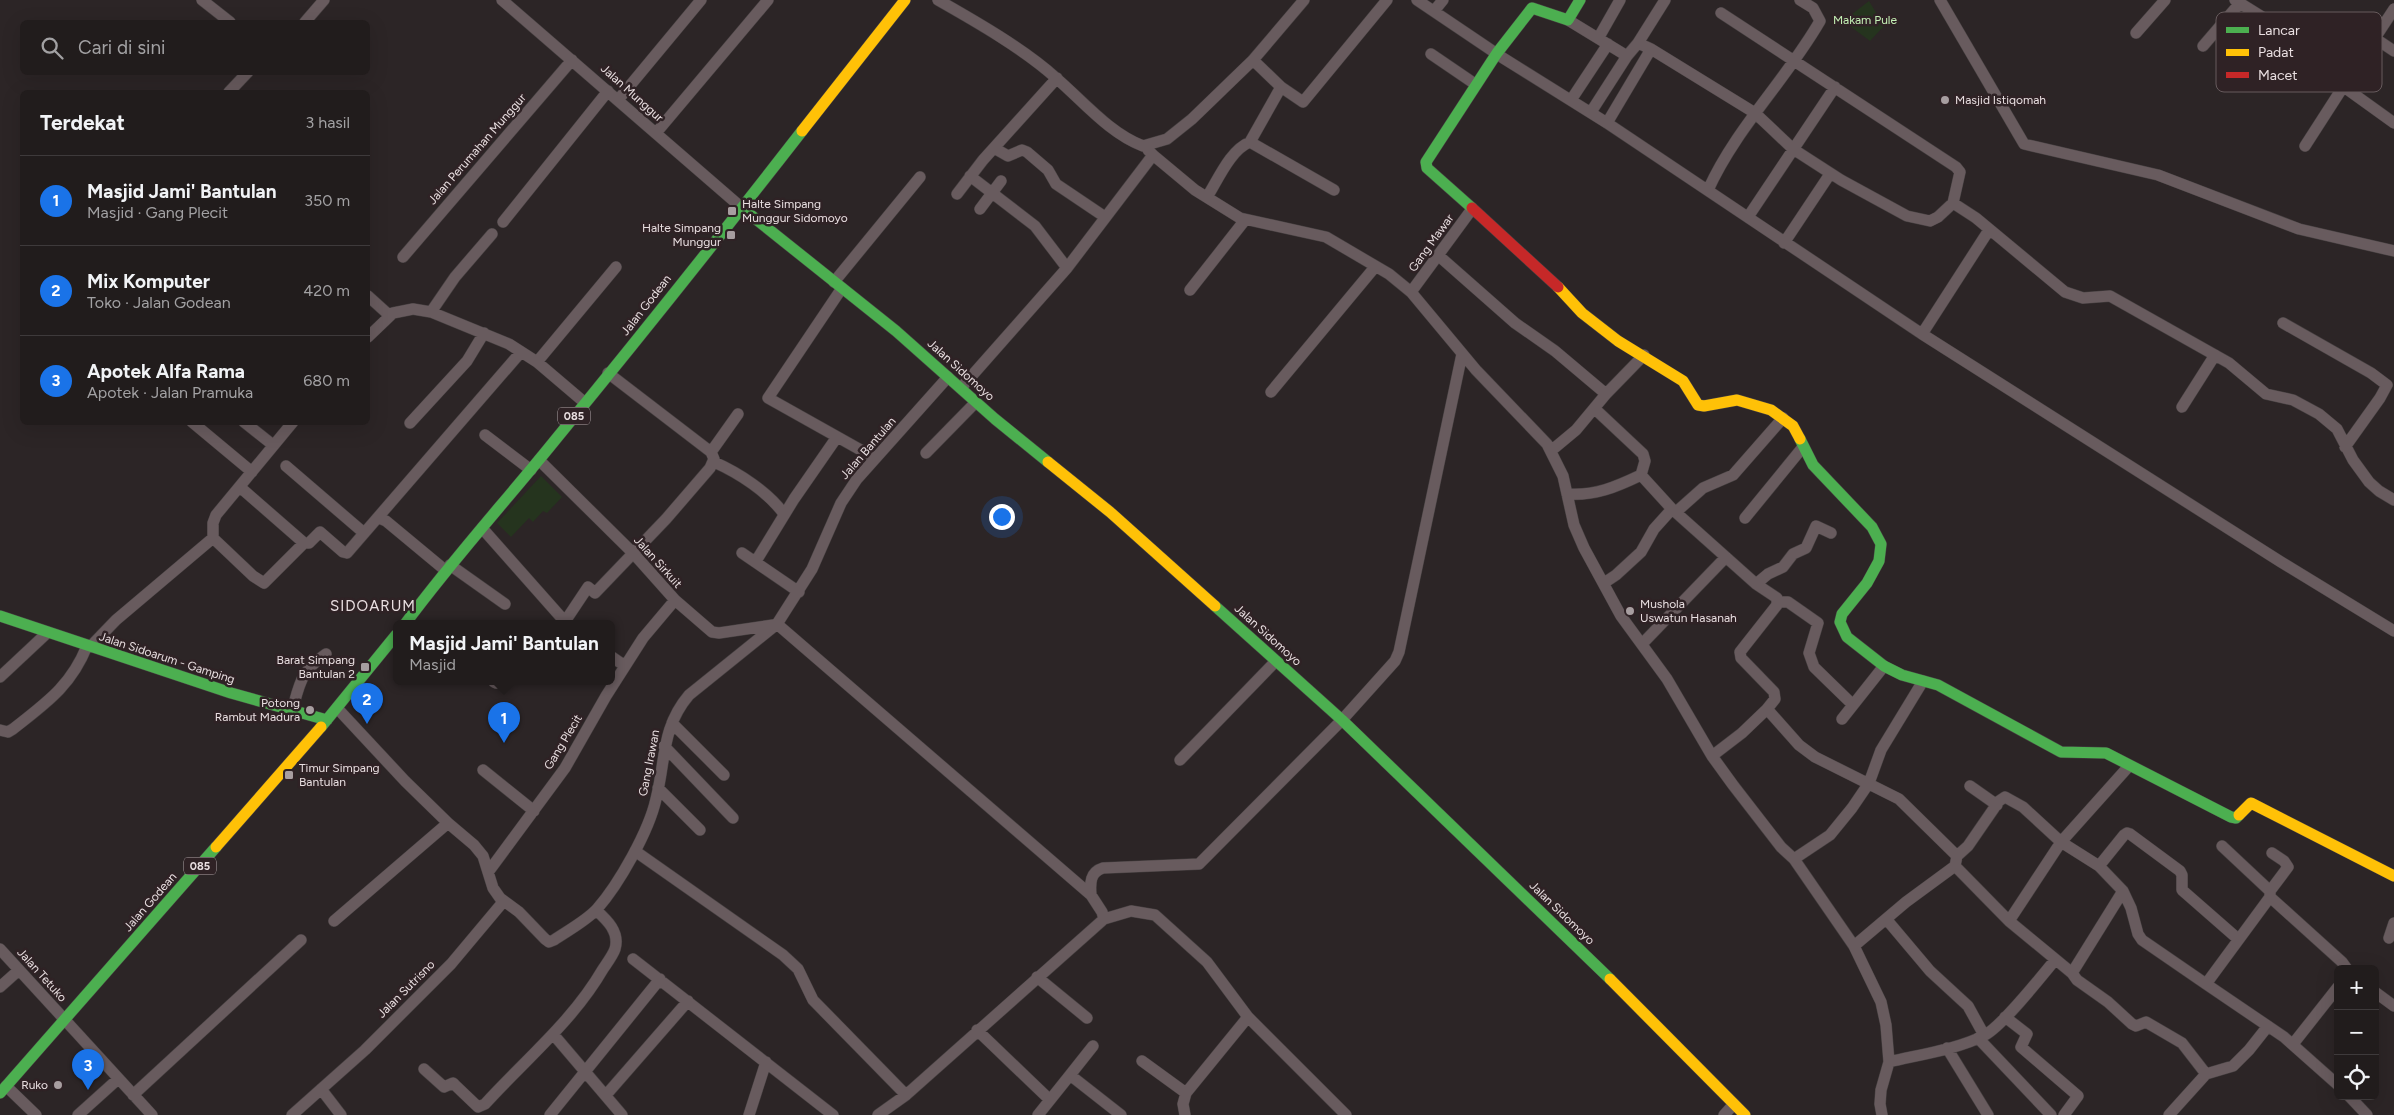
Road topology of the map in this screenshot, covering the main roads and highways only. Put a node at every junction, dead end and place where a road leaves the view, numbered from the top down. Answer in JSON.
{"nodes":[{"id":1,"x":905,"y":0,"type":"edge"},
{"id":2,"x":1580,"y":0,"type":"edge"},
{"id":3,"x":1538,"y":4,"type":"edge"},
{"id":4,"x":742,"y":208,"type":"junction"},
{"id":5,"x":0,"y":616,"type":"edge"},
{"id":6,"x":411,"y":620,"type":"edge"},
{"id":7,"x":393,"y":639,"type":"edge"},
{"id":8,"x":327,"y":720,"type":"junction"},
{"id":9,"x":2394,"y":876,"type":"edge"},
{"id":10,"x":3,"y":1090,"type":"edge"},
{"id":11,"x":1745,"y":1115,"type":"edge"}],
"edges":[{"from":1,"to":4,"type":"main road","name":"Jalan Godean","number":"085"},
{"from":2,"to":3,"type":"main road"},
{"from":3,"to":9,"type":"main road"},
{"from":4,"to":6,"type":"main road","name":"Jalan Godean","number":"085"},
{"from":4,"to":11,"type":"main road","name":"Jalan Sidomoyo"},
{"from":5,"to":8,"type":"main road","name":"Jalan Sidoarum - Gamping"},
{"from":7,"to":8,"type":"main road","name":"Jalan Godean","number":"085"},
{"from":8,"to":10,"type":"main road","name":"Jalan Godean","number":"085"}]}
